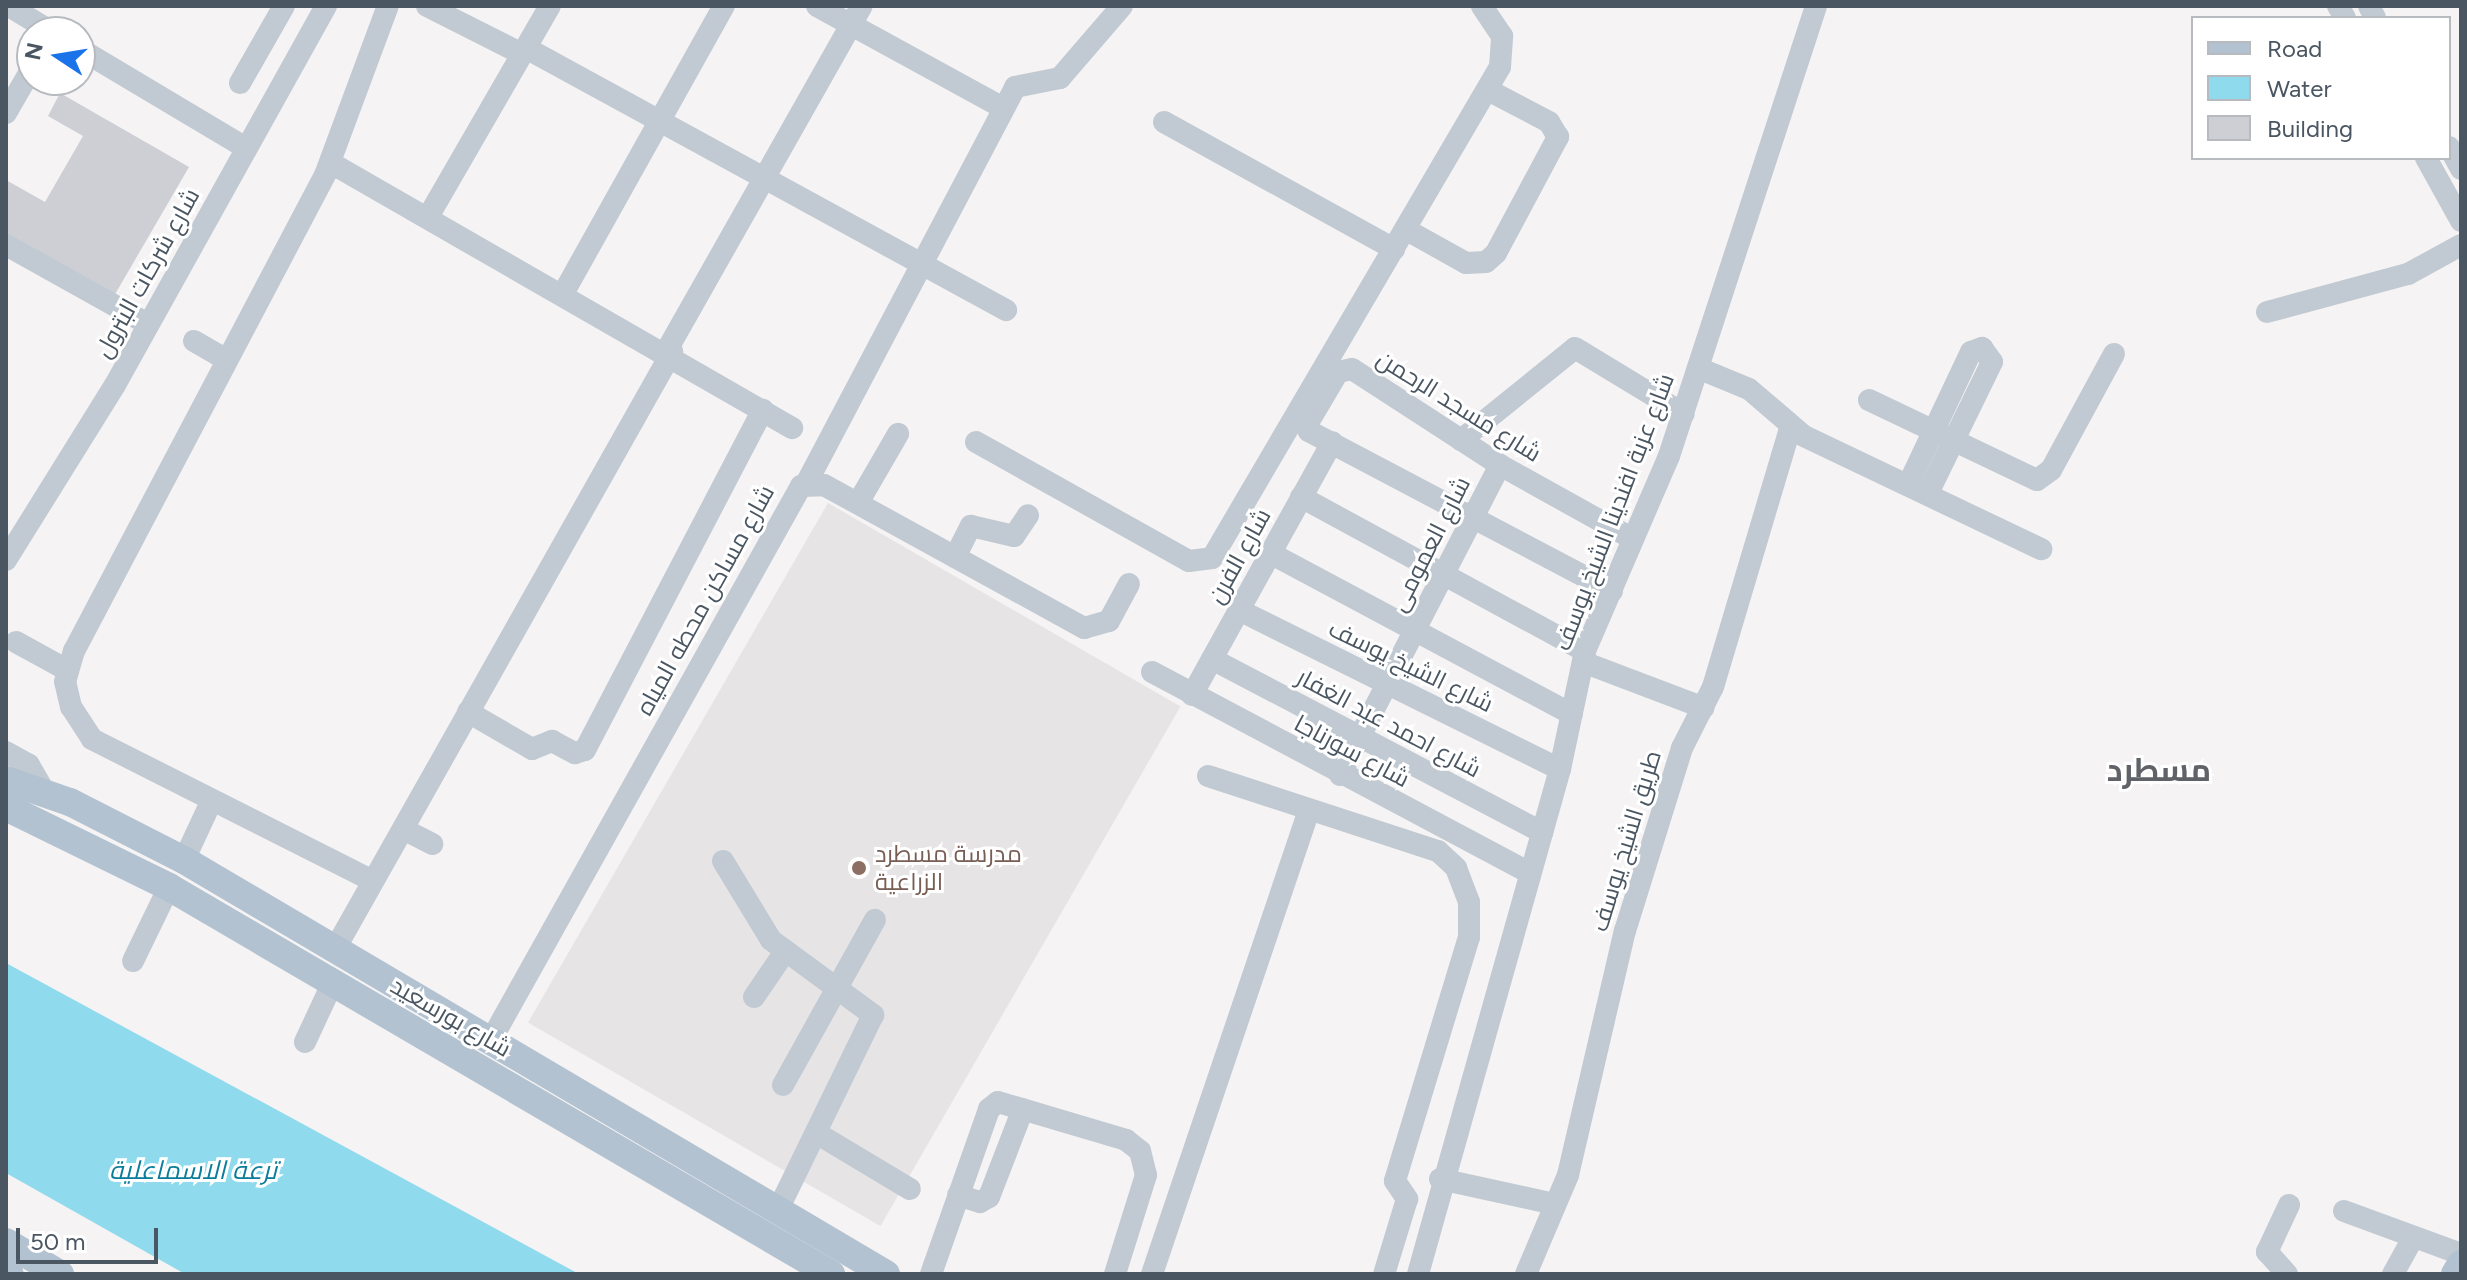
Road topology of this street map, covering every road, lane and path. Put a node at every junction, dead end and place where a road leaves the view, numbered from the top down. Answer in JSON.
{"nodes":[{"id":1,"x":284,"y":6,"type":"edge"},
{"id":2,"x":326,"y":6,"type":"edge"},
{"id":3,"x":388,"y":6,"type":"edge"},
{"id":4,"x":427,"y":6,"type":"edge"},
{"id":5,"x":550,"y":6,"type":"edge"},
{"id":6,"x":724,"y":6,"type":"edge"},
{"id":7,"x":817,"y":6,"type":"edge"},
{"id":8,"x":1122,"y":6,"type":"edge"},
{"id":9,"x":1482,"y":6,"type":"edge"},
{"id":10,"x":1816,"y":6,"type":"edge"},
{"id":11,"x":857,"y":16,"type":"edge"},
{"id":12,"x":524,"y":51,"type":"junction"},
{"id":13,"x":96,"y":59,"type":"edge"},
{"id":14,"x":240,"y":83,"type":"dead end"},
{"id":15,"x":1488,"y":90,"type":"junction"},
{"id":16,"x":1003,"y":108,"type":"junction"},
{"id":17,"x":659,"y":121,"type":"junction"},
{"id":18,"x":1164,"y":122,"type":"dead end"},
{"id":19,"x":246,"y":148,"type":"junction"},
{"id":20,"x":2451,"y":151,"type":"edge"},
{"id":21,"x":2427,"y":160,"type":"edge"},
{"id":22,"x":331,"y":163,"type":"junction"},
{"id":23,"x":2461,"y":169,"type":"edge"},
{"id":24,"x":764,"y":178,"type":"junction"},
{"id":25,"x":428,"y":217,"type":"junction"},
{"id":26,"x":2461,"y":221,"type":"edge"},
{"id":27,"x":1399,"y":239,"type":"junction"},
{"id":28,"x":6,"y":245,"type":"edge"},
{"id":29,"x":2461,"y":245,"type":"edge"},
{"id":30,"x":921,"y":263,"type":"junction"},
{"id":31,"x":564,"y":292,"type":"junction"},
{"id":32,"x":1006,"y":310,"type":"dead end"},
{"id":33,"x":2267,"y":312,"type":"dead end"},
{"id":34,"x":148,"y":324,"type":"junction"},
{"id":35,"x":194,"y":341,"type":"dead end"},
{"id":36,"x":669,"y":351,"type":"junction"},
{"id":37,"x":2114,"y":354,"type":"dead end"},
{"id":38,"x":227,"y":360,"type":"junction"},
{"id":39,"x":1698,"y":368,"type":"junction"},
{"id":40,"x":1869,"y":400,"type":"dead end"},
{"id":41,"x":1961,"y":400,"type":"dead end"},
{"id":42,"x":763,"y":410,"type":"junction"},
{"id":43,"x":1684,"y":414,"type":"junction"},
{"id":44,"x":792,"y":428,"type":"dead end"},
{"id":45,"x":1790,"y":428,"type":"junction"},
{"id":46,"x":898,"y":434,"type":"dead end"},
{"id":47,"x":1943,"y":437,"type":"junction"},
{"id":48,"x":1461,"y":440,"type":"junction"},
{"id":49,"x":976,"y":442,"type":"dead end"},
{"id":50,"x":1332,"y":442,"type":"junction"},
{"id":51,"x":1500,"y":465,"type":"junction"},
{"id":52,"x":806,"y":484,"type":"junction"},
{"id":53,"x":1919,"y":488,"type":"junction"},
{"id":54,"x":1301,"y":497,"type":"junction"},
{"id":55,"x":858,"y":503,"type":"junction"},
{"id":56,"x":1028,"y":515,"type":"dead end"},
{"id":57,"x":1473,"y":517,"type":"junction"},
{"id":58,"x":1633,"y":539,"type":"junction"},
{"id":59,"x":2041,"y":549,"type":"dead end"},
{"id":60,"x":1270,"y":553,"type":"junction"},
{"id":61,"x":955,"y":557,"type":"junction"},
{"id":62,"x":6,"y":560,"type":"edge"},
{"id":63,"x":1444,"y":574,"type":"junction"},
{"id":64,"x":1129,"y":584,"type":"dead end"},
{"id":65,"x":1612,"y":591,"type":"junction"},
{"id":66,"x":1239,"y":610,"type":"junction"},
{"id":67,"x":1415,"y":630,"type":"junction"},
{"id":68,"x":16,"y":642,"type":"dead end"},
{"id":69,"x":1584,"y":657,"type":"junction"},
{"id":70,"x":1212,"y":659,"type":"junction"},
{"id":71,"x":67,"y":670,"type":"junction"},
{"id":72,"x":1152,"y":672,"type":"dead end"},
{"id":73,"x":1387,"y":683,"type":"junction"},
{"id":74,"x":1192,"y":695,"type":"junction"},
{"id":75,"x":1704,"y":708,"type":"junction"},
{"id":76,"x":468,"y":712,"type":"junction"},
{"id":77,"x":1572,"y":714,"type":"junction"},
{"id":78,"x":1360,"y":736,"type":"junction"},
{"id":79,"x":6,"y":752,"type":"edge"},
{"id":80,"x":1560,"y":769,"type":"junction"},
{"id":81,"x":1340,"y":775,"type":"junction"},
{"id":82,"x":1208,"y":776,"type":"dead end"},
{"id":83,"x":6,"y":780,"type":"edge"},
{"id":84,"x":45,"y":793,"type":"junction"},
{"id":85,"x":212,"y":800,"type":"junction"},
{"id":86,"x":6,"y":807,"type":"edge"},
{"id":87,"x":1309,"y":811,"type":"junction"},
{"id":88,"x":403,"y":829,"type":"junction"},
{"id":89,"x":1542,"y":832,"type":"junction"},
{"id":90,"x":432,"y":844,"type":"dead end"},
{"id":91,"x":184,"y":860,"type":"junction"},
{"id":92,"x":723,"y":861,"type":"dead end"},
{"id":93,"x":1530,"y":873,"type":"junction"},
{"id":94,"x":373,"y":881,"type":"junction"},
{"id":95,"x":169,"y":887,"type":"junction"},
{"id":96,"x":875,"y":920,"type":"dead end"},
{"id":97,"x":335,"y":949,"type":"junction"},
{"id":98,"x":784,"y":953,"type":"junction"},
{"id":99,"x":133,"y":961,"type":"dead end"},
{"id":100,"x":333,"y":982,"type":"junction"},
{"id":101,"x":838,"y":987,"type":"junction"},
{"id":102,"x":754,"y":997,"type":"dead end"},
{"id":103,"x":491,"y":1040,"type":"junction"},
{"id":104,"x":305,"y":1042,"type":"dead end"},
{"id":105,"x":783,"y":1085,"type":"dead end"},
{"id":106,"x":1023,"y":1109,"type":"junction"},
{"id":107,"x":818,"y":1134,"type":"junction"},
{"id":108,"x":1440,"y":1179,"type":"junction"},
{"id":109,"x":910,"y":1189,"type":"dead end"},
{"id":110,"x":958,"y":1195,"type":"junction"},
{"id":111,"x":1555,"y":1204,"type":"junction"},
{"id":112,"x":2289,"y":1205,"type":"dead end"},
{"id":113,"x":778,"y":1210,"type":"junction"},
{"id":114,"x":2344,"y":1211,"type":"dead end"},
{"id":115,"x":2411,"y":1241,"type":"junction"},
{"id":116,"x":6,"y":1242,"type":"edge"},
{"id":117,"x":2461,"y":1254,"type":"edge"},
{"id":118,"x":2461,"y":1264,"type":"edge"},
{"id":119,"x":60,"y":1274,"type":"edge"},
{"id":120,"x":831,"y":1274,"type":"edge"},
{"id":121,"x":886,"y":1274,"type":"edge"},
{"id":122,"x":931,"y":1274,"type":"edge"},
{"id":123,"x":1115,"y":1274,"type":"edge"},
{"id":124,"x":1152,"y":1274,"type":"edge"},
{"id":125,"x":1384,"y":1274,"type":"edge"},
{"id":126,"x":1418,"y":1274,"type":"edge"},
{"id":127,"x":1526,"y":1274,"type":"edge"},
{"id":128,"x":2287,"y":1274,"type":"edge"},
{"id":129,"x":2393,"y":1274,"type":"edge"},
{"id":130,"x":2455,"y":1274,"type":"edge"}],
"edges":[{"from":1,"to":14,"type":"street"},
{"from":2,"to":19,"type":"street","name":"شارع شركات البترول"},
{"from":3,"to":22,"type":"street"},
{"from":4,"to":12,"type":"street"},
{"from":5,"to":12,"type":"street"},
{"from":6,"to":17,"type":"street"},
{"from":7,"to":11,"type":"street"},
{"from":8,"to":16,"type":"street"},
{"from":9,"to":15,"type":"street"},
{"from":10,"to":39,"type":"street","name":"شارع عزبة افندينا الشيخ يوسف"},
{"from":11,"to":16,"type":"street"},
{"from":11,"to":24,"type":"street"},
{"from":12,"to":17,"type":"street"},
{"from":12,"to":25,"type":"street"},
{"from":13,"to":19,"type":"street"},
{"from":15,"to":27,"type":"street"},
{"from":15,"to":27,"type":"street"},
{"from":16,"to":30,"type":"street"},
{"from":17,"to":24,"type":"street"},
{"from":17,"to":31,"type":"street"},
{"from":18,"to":27,"type":"street"},
{"from":19,"to":34,"type":"street","name":"شارع شركات البترول"},
{"from":20,"to":23,"type":"street"},
{"from":21,"to":26,"type":"street"},
{"from":22,"to":25,"type":"street"},
{"from":22,"to":38,"type":"street"},
{"from":24,"to":30,"type":"street"},
{"from":24,"to":36,"type":"street"},
{"from":25,"to":31,"type":"street"},
{"from":27,"to":49,"type":"street"},
{"from":28,"to":34,"type":"street"},
{"from":29,"to":33,"type":"street"},
{"from":30,"to":32,"type":"street"},
{"from":30,"to":52,"type":"street"},
{"from":31,"to":36,"type":"street"},
{"from":34,"to":62,"type":"street","name":"شارع شركات البترول"},
{"from":35,"to":38,"type":"street"},
{"from":36,"to":42,"type":"street"},
{"from":36,"to":76,"type":"street"},
{"from":37,"to":47,"type":"street"},
{"from":38,"to":71,"type":"street"},
{"from":39,"to":43,"type":"street","name":"شارع عزبة افندينا الشيخ يوسف"},
{"from":39,"to":45,"type":"street"},
{"from":40,"to":47,"type":"street"},
{"from":41,"to":47,"type":"street"},
{"from":42,"to":44,"type":"street"},
{"from":42,"to":76,"type":"street"},
{"from":43,"to":48,"type":"street"},
{"from":43,"to":58,"type":"street","name":"شارع عزبة افندينا الشيخ يوسف"},
{"from":45,"to":53,"type":"street"},
{"from":45,"to":75,"type":"street","name":"طريق الشيخ يوسف"},
{"from":46,"to":55,"type":"street"},
{"from":47,"to":53,"type":"street"},
{"from":48,"to":50,"type":"street","name":"شارع مسجد الرحمن"},
{"from":48,"to":51,"type":"street","name":"شارع مسجد الرحمن"},
{"from":50,"to":54,"type":"street","name":"شارع الفرن"},
{"from":50,"to":57,"type":"street"},
{"from":51,"to":57,"type":"street","name":"شارع العمومى"},
{"from":51,"to":58,"type":"street","name":"شارع مسجد الرحمن"},
{"from":52,"to":55,"type":"street","name":"شارع مساكن محطه المياه"},
{"from":52,"to":103,"type":"street","name":"شارع مساكن محطه المياه"},
{"from":53,"to":59,"type":"street"},
{"from":54,"to":60,"type":"street","name":"شارع الفرن"},
{"from":54,"to":63,"type":"street"},
{"from":55,"to":61,"type":"street","name":"شارع مساكن محطه المياه"},
{"from":56,"to":61,"type":"street"},
{"from":57,"to":63,"type":"street","name":"شارع العمومى"},
{"from":57,"to":65,"type":"street"},
{"from":58,"to":65,"type":"street","name":"شارع عزبة افندينا الشيخ يوسف"},
{"from":60,"to":66,"type":"street","name":"شارع الفرن"},
{"from":60,"to":67,"type":"street"},
{"from":61,"to":64,"type":"street","name":"شارع مساكن محطه المياه"},
{"from":63,"to":67,"type":"street","name":"شارع العمومى"},
{"from":63,"to":69,"type":"street"},
{"from":65,"to":69,"type":"street","name":"شارع عزبة افندينا الشيخ يوسف"},
{"from":66,"to":70,"type":"street","name":"شارع الفرن"},
{"from":66,"to":73,"type":"street","name":"شارع الشيخ يوسف"},
{"from":67,"to":73,"type":"street","name":"شارع العمومى"},
{"from":67,"to":77,"type":"street"},
{"from":68,"to":71,"type":"street"},
{"from":69,"to":75,"type":"street"},
{"from":69,"to":77,"type":"street","name":"شارع عزبة افندينا الشيخ يوسف"},
{"from":70,"to":74,"type":"street","name":"شارع الفرن"},
{"from":70,"to":78,"type":"street","name":"شارع احمد عبد الغفار"},
{"from":71,"to":85,"type":"street"},
{"from":72,"to":74,"type":"street","name":"شارع سورناجا"},
{"from":73,"to":78,"type":"street","name":"شارع العمومى"},
{"from":73,"to":80,"type":"street","name":"شارع الشيخ يوسف"},
{"from":74,"to":81,"type":"street","name":"شارع سورناجا"},
{"from":75,"to":111,"type":"street","name":"طريق الشيخ يوسف"},
{"from":76,"to":88,"type":"street"},
{"from":77,"to":80,"type":"street","name":"شارع عزبة افندينا الشيخ يوسف"},
{"from":78,"to":81,"type":"street","name":"شارع العمومى"},
{"from":78,"to":89,"type":"street","name":"شارع احمد عبد الغفار"},
{"from":79,"to":84,"type":"street"},
{"from":80,"to":89,"type":"street","name":"شارع عزبة افندينا الشيخ يوسف"},
{"from":81,"to":93,"type":"street","name":"شارع سورناجا"},
{"from":82,"to":87,"type":"street"},
{"from":83,"to":84,"type":"main road","name":"شارع بورسعيد"},
{"from":84,"to":91,"type":"main road","name":"شارع بورسعيد"},
{"from":85,"to":91,"type":"street"},
{"from":85,"to":94,"type":"street"},
{"from":86,"to":95,"type":"main road","name":"شارع بورسعيد"},
{"from":87,"to":124,"type":"street"},
{"from":87,"to":125,"type":"street"},
{"from":88,"to":90,"type":"street"},
{"from":88,"to":94,"type":"street"},
{"from":89,"to":93,"type":"street","name":"شارع عزبة افندينا الشيخ يوسف"},
{"from":91,"to":97,"type":"main road","name":"شارع بورسعيد"},
{"from":92,"to":98,"type":"street"},
{"from":93,"to":108,"type":"street","name":"شارع عزبة افندينا الشيخ يوسف"},
{"from":94,"to":97,"type":"street"},
{"from":95,"to":99,"type":"street"},
{"from":95,"to":100,"type":"main road","name":"شارع بورسعيد"},
{"from":96,"to":101,"type":"street"},
{"from":97,"to":103,"type":"main road","name":"شارع بورسعيد"},
{"from":98,"to":101,"type":"street"},
{"from":98,"to":102,"type":"street"},
{"from":100,"to":104,"type":"street"},
{"from":100,"to":120,"type":"main road","name":"شارع بورسعيد"},
{"from":101,"to":105,"type":"street"},
{"from":101,"to":107,"type":"street"},
{"from":103,"to":113,"type":"main road","name":"شارع بورسعيد"},
{"from":106,"to":110,"type":"street"},
{"from":106,"to":110,"type":"street"},
{"from":106,"to":123,"type":"street"},
{"from":107,"to":109,"type":"street"},
{"from":107,"to":113,"type":"street"},
{"from":108,"to":111,"type":"street"},
{"from":108,"to":126,"type":"street","name":"شارع عزبة افندينا الشيخ يوسف"},
{"from":110,"to":122,"type":"street"},
{"from":111,"to":127,"type":"street","name":"طريق الشيخ يوسف"},
{"from":112,"to":128,"type":"street"},
{"from":113,"to":121,"type":"main road","name":"شارع بورسعيد"},
{"from":114,"to":115,"type":"street"},
{"from":115,"to":117,"type":"street"},
{"from":115,"to":129,"type":"street"},
{"from":116,"to":119,"type":"main road"},
{"from":118,"to":130,"type":"main road"}]}
